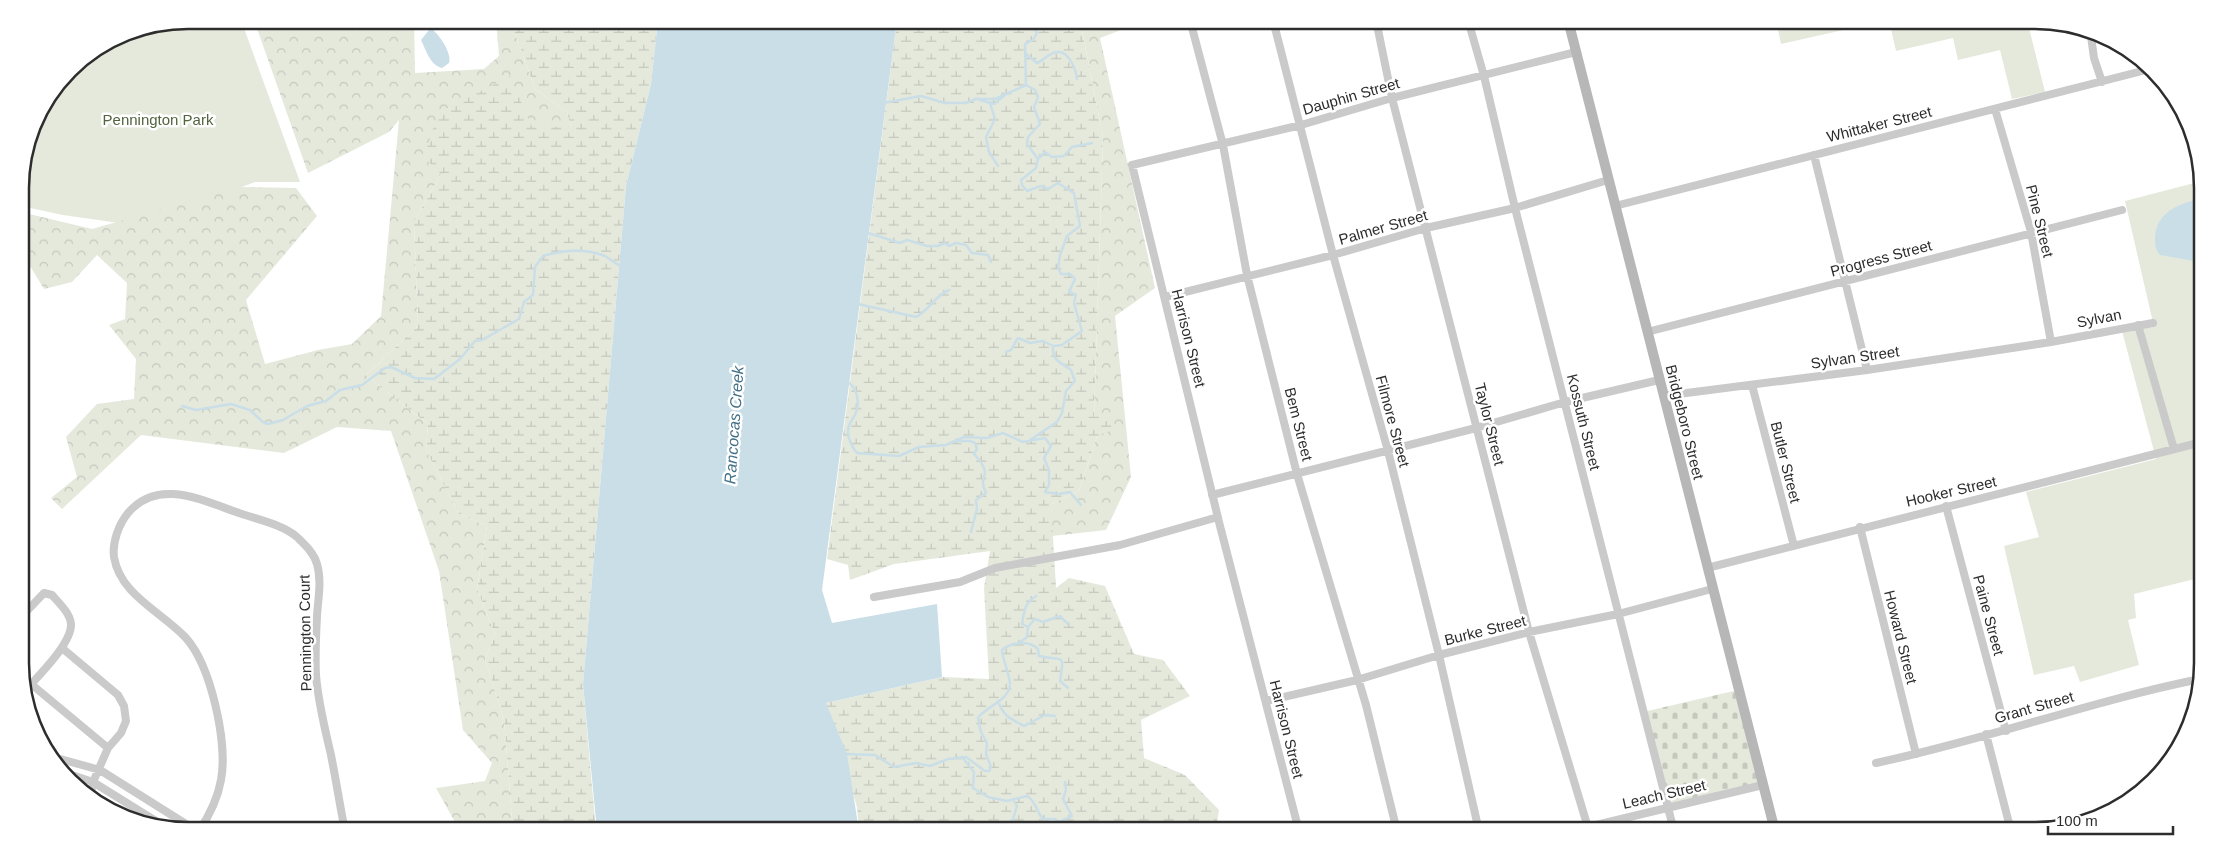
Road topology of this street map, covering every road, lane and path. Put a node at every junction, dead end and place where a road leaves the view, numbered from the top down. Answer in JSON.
{"nodes":[{"id":1,"x":1192,"y":29,"type":"edge"},
{"id":2,"x":1275,"y":29,"type":"edge"},
{"id":3,"x":1378,"y":29,"type":"edge"},
{"id":4,"x":1471,"y":29,"type":"edge"},
{"id":5,"x":1570,"y":29,"type":"edge"},
{"id":6,"x":2091,"y":39,"type":"edge"},
{"id":7,"x":1576,"y":52,"type":"junction"},
{"id":8,"x":2143,"y":71,"type":"edge"},
{"id":9,"x":1484,"y":76,"type":"junction"},
{"id":10,"x":2102,"y":82,"type":"junction"},
{"id":11,"x":1392,"y":98,"type":"junction"},
{"id":12,"x":1995,"y":109,"type":"junction"},
{"id":13,"x":1301,"y":125,"type":"junction"},
{"id":14,"x":1223,"y":145,"type":"junction"},
{"id":15,"x":1814,"y":155,"type":"junction"},
{"id":16,"x":1132,"y":166,"type":"joint"},
{"id":17,"x":1608,"y":180,"type":"junction"},
{"id":18,"x":1615,"y":206,"type":"junction"},
{"id":19,"x":1515,"y":208,"type":"junction"},
{"id":20,"x":2122,"y":210,"type":"dead end"},
{"id":21,"x":1426,"y":228,"type":"junction"},
{"id":22,"x":2031,"y":232,"type":"junction"},
{"id":23,"x":1333,"y":255,"type":"junction"},
{"id":24,"x":1247,"y":276,"type":"junction"},
{"id":25,"x":1845,"y":283,"type":"junction"},
{"id":26,"x":1165,"y":297,"type":"junction"},
{"id":27,"x":2154,"y":323,"type":"dead end"},
{"id":28,"x":2138,"y":325,"type":"junction"},
{"id":29,"x":1647,"y":332,"type":"junction"},
{"id":30,"x":2051,"y":342,"type":"junction"},
{"id":31,"x":1867,"y":370,"type":"junction"},
{"id":32,"x":1659,"y":380,"type":"junction"},
{"id":33,"x":1752,"y":385,"type":"junction"},
{"id":34,"x":1663,"y":396,"type":"junction"},
{"id":35,"x":1565,"y":402,"type":"junction"},
{"id":36,"x":1476,"y":428,"type":"junction"},
{"id":37,"x":2194,"y":444,"type":"edge"},
{"id":38,"x":2174,"y":449,"type":"junction"},
{"id":39,"x":1388,"y":451,"type":"junction"},
{"id":40,"x":1297,"y":474,"type":"junction"},
{"id":41,"x":1212,"y":495,"type":"junction"},
{"id":42,"x":1946,"y":506,"type":"junction"},
{"id":43,"x":1218,"y":518,"type":"junction"},
{"id":44,"x":1860,"y":527,"type":"junction"},
{"id":45,"x":1794,"y":546,"type":"junction"},
{"id":46,"x":1707,"y":568,"type":"junction"},
{"id":47,"x":1712,"y":589,"type":"junction"},
{"id":48,"x":874,"y":597,"type":"dead end"},
{"id":49,"x":29,"y":609,"type":"edge"},
{"id":50,"x":1618,"y":614,"type":"junction"},
{"id":51,"x":1529,"y":632,"type":"junction"},
{"id":52,"x":62,"y":648,"type":"junction"},
{"id":53,"x":1439,"y":656,"type":"junction"},
{"id":54,"x":1357,"y":680,"type":"junction"},
{"id":55,"x":2193,"y":681,"type":"edge"},
{"id":56,"x":31,"y":684,"type":"joint"},
{"id":57,"x":1266,"y":701,"type":"junction"},
{"id":58,"x":2006,"y":731,"type":"junction"},
{"id":59,"x":1986,"y":734,"type":"junction"},
{"id":60,"x":108,"y":748,"type":"junction"},
{"id":61,"x":1916,"y":754,"type":"junction"},
{"id":62,"x":61,"y":759,"type":"edge"},
{"id":63,"x":1876,"y":762,"type":"dead end"},
{"id":64,"x":100,"y":770,"type":"junction"},
{"id":65,"x":77,"y":777,"type":"edge"},
{"id":66,"x":93,"y":782,"type":"junction"},
{"id":67,"x":1763,"y":785,"type":"junction"},
{"id":68,"x":92,"y":790,"type":"edge"},
{"id":69,"x":1668,"y":806,"type":"junction"},
{"id":70,"x":151,"y":818,"type":"edge"},
{"id":71,"x":183,"y":822,"type":"edge"},
{"id":72,"x":203,"y":822,"type":"edge"},
{"id":73,"x":343,"y":822,"type":"edge"},
{"id":74,"x":1297,"y":822,"type":"edge"},
{"id":75,"x":1396,"y":822,"type":"edge"},
{"id":76,"x":1477,"y":822,"type":"edge"},
{"id":77,"x":1586,"y":822,"type":"edge"},
{"id":78,"x":1610,"y":822,"type":"edge"},
{"id":79,"x":1672,"y":822,"type":"edge"},
{"id":80,"x":1773,"y":822,"type":"edge"},
{"id":81,"x":2009,"y":822,"type":"edge"}],
"edges":[{"from":1,"to":14,"type":"street","name":"Bem Street"},
{"from":2,"to":13,"type":"street","name":"Filmore Street"},
{"from":3,"to":11,"type":"street","name":"Taylor Street"},
{"from":4,"to":9,"type":"street","name":"Kossuth Street"},
{"from":5,"to":7,"type":"main road","name":"Bridgeboro Street"},
{"from":6,"to":10,"type":"street"},
{"from":7,"to":9,"type":"street","name":"Dauphin Street"},
{"from":7,"to":17,"type":"main road","name":"Bridgeboro Street"},
{"from":8,"to":10,"type":"street","name":"Whittaker Street"},
{"from":9,"to":11,"type":"street","name":"Dauphin Street"},
{"from":9,"to":19,"type":"street","name":"Kossuth Street"},
{"from":10,"to":12,"type":"street","name":"Whittaker Street"},
{"from":11,"to":13,"type":"street","name":"Dauphin Street"},
{"from":11,"to":21,"type":"street","name":"Taylor Street"},
{"from":12,"to":15,"type":"street","name":"Whittaker Street"},
{"from":12,"to":22,"type":"street","name":"Pine Street"},
{"from":13,"to":14,"type":"street","name":"Dauphin Street"},
{"from":13,"to":23,"type":"street","name":"Filmore Street"},
{"from":14,"to":16,"type":"street","name":"Dauphin Street"},
{"from":14,"to":24,"type":"street","name":"Bem Street"},
{"from":15,"to":18,"type":"street","name":"Whittaker Street"},
{"from":15,"to":25,"type":"street"},
{"from":16,"to":26,"type":"street","name":"Harrison Street"},
{"from":17,"to":18,"type":"main road","name":"Bridgeboro Street"},
{"from":17,"to":19,"type":"street","name":"Palmer Street"},
{"from":18,"to":29,"type":"main road","name":"Bridgeboro Street"},
{"from":19,"to":21,"type":"street","name":"Palmer Street"},
{"from":19,"to":35,"type":"street","name":"Kossuth Street"},
{"from":20,"to":22,"type":"street","name":"Progress Street"},
{"from":21,"to":23,"type":"street","name":"Palmer Street"},
{"from":21,"to":36,"type":"street","name":"Taylor Street"},
{"from":22,"to":25,"type":"street","name":"Progress Street"},
{"from":22,"to":30,"type":"street","name":"Pine Street"},
{"from":23,"to":24,"type":"street","name":"Palmer Street"},
{"from":23,"to":39,"type":"street","name":"Filmore Street"},
{"from":24,"to":26,"type":"street","name":"Palmer Street"},
{"from":24,"to":40,"type":"street","name":"Bem Street"},
{"from":25,"to":29,"type":"street","name":"Progress Street"},
{"from":25,"to":31,"type":"street"},
{"from":26,"to":41,"type":"street","name":"Harrison Street"},
{"from":27,"to":28,"type":"street","name":"Sylvan"},
{"from":28,"to":30,"type":"street","name":"Sylvan"},
{"from":28,"to":38,"type":"street"},
{"from":29,"to":32,"type":"main road","name":"Bridgeboro Street"},
{"from":30,"to":31,"type":"street","name":"Sylvan Street"},
{"from":31,"to":33,"type":"street","name":"Sylvan Street"},
{"from":32,"to":34,"type":"main road","name":"Bridgeboro Street"},
{"from":32,"to":35,"type":"street"},
{"from":33,"to":34,"type":"street","name":"Sylvan Street"},
{"from":33,"to":45,"type":"street","name":"Butler Street"},
{"from":34,"to":46,"type":"main road","name":"Bridgeboro Street"},
{"from":35,"to":36,"type":"street"},
{"from":35,"to":50,"type":"street","name":"Kossuth Street"},
{"from":36,"to":39,"type":"street"},
{"from":36,"to":51,"type":"street","name":"Taylor Street"},
{"from":37,"to":38,"type":"street","name":"Hooker Street"},
{"from":38,"to":42,"type":"street","name":"Hooker Street"},
{"from":39,"to":40,"type":"street"},
{"from":39,"to":53,"type":"street","name":"Filmore Street"},
{"from":40,"to":41,"type":"street"},
{"from":40,"to":54,"type":"street","name":"Bem Street"},
{"from":41,"to":43,"type":"street","name":"Harrison Street"},
{"from":42,"to":44,"type":"street","name":"Hooker Street"},
{"from":42,"to":58,"type":"street","name":"Paine Street"},
{"from":43,"to":48,"type":"street"},
{"from":43,"to":57,"type":"street","name":"Harrison Street"},
{"from":44,"to":45,"type":"street","name":"Hooker Street"},
{"from":44,"to":61,"type":"street","name":"Howard Street"},
{"from":45,"to":46,"type":"street","name":"Hooker Street"},
{"from":46,"to":47,"type":"main road","name":"Bridgeboro Street"},
{"from":47,"to":50,"type":"street","name":"Burke Street"},
{"from":47,"to":67,"type":"main road","name":"Bridgeboro Street"},
{"from":49,"to":52,"type":"street"},
{"from":50,"to":51,"type":"street","name":"Burke Street"},
{"from":50,"to":69,"type":"street","name":"Kossuth Street"},
{"from":51,"to":53,"type":"street","name":"Burke Street"},
{"from":51,"to":77,"type":"street","name":"Taylor Street"},
{"from":52,"to":56,"type":"street"},
{"from":52,"to":60,"type":"street"},
{"from":53,"to":54,"type":"street","name":"Burke Street"},
{"from":53,"to":76,"type":"street","name":"Filmore Street"},
{"from":54,"to":57,"type":"street","name":"Burke Street"},
{"from":54,"to":75,"type":"street","name":"Bem Street"},
{"from":55,"to":58,"type":"street","name":"Grant Street"},
{"from":56,"to":60,"type":"street"},
{"from":57,"to":74,"type":"street","name":"Harrison Street"},
{"from":58,"to":59,"type":"street","name":"Grant Street"},
{"from":59,"to":61,"type":"street","name":"Grant Street"},
{"from":59,"to":81,"type":"street"},
{"from":60,"to":64,"type":"street"},
{"from":61,"to":63,"type":"street","name":"Grant Street"},
{"from":62,"to":64,"type":"street"},
{"from":64,"to":66,"type":"street"},
{"from":64,"to":71,"type":"street"},
{"from":65,"to":66,"type":"street"},
{"from":66,"to":68,"type":"street"},
{"from":66,"to":70,"type":"street"},
{"from":67,"to":69,"type":"street","name":"Leach Street"},
{"from":67,"to":80,"type":"main road","name":"Bridgeboro Street"},
{"from":69,"to":78,"type":"street","name":"Leach Street"},
{"from":69,"to":79,"type":"street","name":"Kossuth Street"},
{"from":72,"to":73,"type":"street","name":"Pennington Court"}]}
